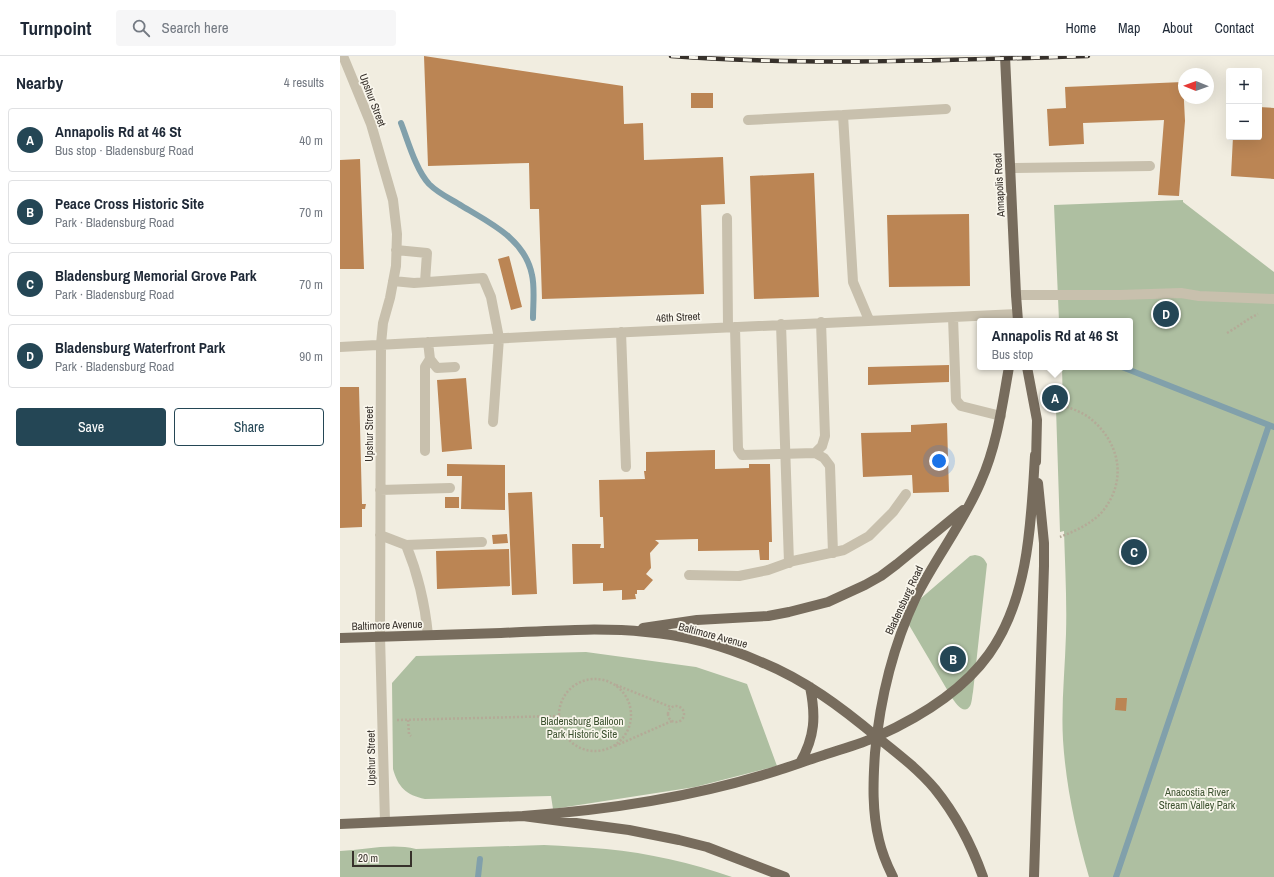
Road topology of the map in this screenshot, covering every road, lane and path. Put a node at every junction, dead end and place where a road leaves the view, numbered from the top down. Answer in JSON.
{"nodes":[{"id":1,"x":343,"y":56,"type":"edge"},
{"id":2,"x":1005,"y":56,"type":"edge"},
{"id":3,"x":946,"y":109,"type":"dead end"},
{"id":4,"x":844,"y":115,"type":"junction"},
{"id":5,"x":748,"y":120,"type":"dead end"},
{"id":6,"x":1150,"y":166,"type":"dead end"},
{"id":7,"x":1010,"y":168,"type":"junction"},
{"id":8,"x":727,"y":218,"type":"dead end"},
{"id":9,"x":396,"y":250,"type":"junction"},
{"id":10,"x":393,"y":281,"type":"junction"},
{"id":11,"x":425,"y":282,"type":"junction"},
{"id":12,"x":1016,"y":295,"type":"junction"},
{"id":13,"x":1274,"y":299,"type":"edge"},
{"id":14,"x":1261,"y":313,"type":"dead end"},
{"id":15,"x":953,"y":317,"type":"junction"},
{"id":16,"x":985,"y":318,"type":"edge"},
{"id":17,"x":1017,"y":318,"type":"edge"},
{"id":18,"x":869,"y":320,"type":"junction"},
{"id":19,"x":821,"y":322,"type":"junction"},
{"id":20,"x":781,"y":324,"type":"junction"},
{"id":21,"x":732,"y":327,"type":"junction"},
{"id":22,"x":621,"y":332,"type":"junction"},
{"id":23,"x":1227,"y":333,"type":"dead end"},
{"id":24,"x":499,"y":338,"type":"junction"},
{"id":25,"x":428,"y":342,"type":"junction"},
{"id":26,"x":381,"y":344,"type":"junction"},
{"id":27,"x":340,"y":347,"type":"edge"},
{"id":28,"x":430,"y":359,"type":"junction"},
{"id":29,"x":454,"y":367,"type":"dead end"},
{"id":30,"x":1008,"y":370,"type":"edge"},
{"id":31,"x":1028,"y":370,"type":"edge"},
{"id":32,"x":1055,"y":404,"type":"dead end"},
{"id":33,"x":1001,"y":416,"type":"junction"},
{"id":34,"x":493,"y":422,"type":"dead end"},
{"id":35,"x":425,"y":452,"type":"dead end"},
{"id":36,"x":815,"y":453,"type":"junction"},
{"id":37,"x":785,"y":454,"type":"junction"},
{"id":38,"x":1035,"y":455,"type":"junction"},
{"id":39,"x":626,"y":467,"type":"dead end"},
{"id":40,"x":450,"y":488,"type":"dead end"},
{"id":41,"x":380,"y":490,"type":"junction"},
{"id":42,"x":906,"y":494,"type":"dead end"},
{"id":43,"x":970,"y":505,"type":"junction"},
{"id":44,"x":380,"y":535,"type":"junction"},
{"id":45,"x":1060,"y":537,"type":"dead end"},
{"id":46,"x":482,"y":542,"type":"dead end"},
{"id":47,"x":406,"y":545,"type":"junction"},
{"id":48,"x":832,"y":553,"type":"junction"},
{"id":49,"x":789,"y":563,"type":"junction"},
{"id":50,"x":689,"y":575,"type":"dead end"},
{"id":51,"x":624,"y":631,"type":"junction"},
{"id":52,"x":428,"y":635,"type":"junction"},
{"id":53,"x":380,"y":636,"type":"junction"},
{"id":54,"x":340,"y":638,"type":"edge"},
{"id":55,"x":612,"y":684,"type":"junction"},
{"id":56,"x":810,"y":687,"type":"junction"},
{"id":57,"x":671,"y":707,"type":"junction"},
{"id":58,"x":559,"y":716,"type":"junction"},
{"id":59,"x":382,"y":720,"type":"junction"},
{"id":60,"x":408,"y":720,"type":"junction"},
{"id":61,"x":672,"y":721,"type":"junction"},
{"id":62,"x":411,"y":736,"type":"dead end"},
{"id":63,"x":877,"y":737,"type":"junction"},
{"id":64,"x":612,"y":747,"type":"junction"},
{"id":65,"x":800,"y":763,"type":"junction"},
{"id":66,"x":523,"y":816,"type":"junction"},
{"id":67,"x":385,"y":822,"type":"junction"},
{"id":68,"x":340,"y":824,"type":"edge"},
{"id":69,"x":785,"y":877,"type":"edge"},
{"id":70,"x":893,"y":877,"type":"edge"},
{"id":71,"x":983,"y":877,"type":"edge"},
{"id":72,"x":1034,"y":877,"type":"edge"}],
"edges":[{"from":1,"to":9,"type":"street","name":"Upshur Street"},
{"from":2,"to":7,"type":"main road","name":"Annapolis Road"},
{"from":3,"to":4,"type":"street"},
{"from":4,"to":5,"type":"street"},
{"from":4,"to":18,"type":"street"},
{"from":6,"to":7,"type":"street"},
{"from":7,"to":12,"type":"main road","name":"Annapolis Road"},
{"from":8,"to":21,"type":"street"},
{"from":9,"to":10,"type":"street","name":"Upshur Street"},
{"from":9,"to":11,"type":"street"},
{"from":10,"to":11,"type":"street"},
{"from":10,"to":26,"type":"street","name":"Upshur Street"},
{"from":11,"to":24,"type":"street"},
{"from":12,"to":13,"type":"street"},
{"from":12,"to":17,"type":"main road","name":"Annapolis Road"},
{"from":14,"to":23,"type":"path"},
{"from":15,"to":16,"type":"street","name":"46th Street"},
{"from":15,"to":18,"type":"street","name":"46th Street"},
{"from":15,"to":33,"type":"street"},
{"from":18,"to":19,"type":"street","name":"46th Street"},
{"from":19,"to":20,"type":"street","name":"46th Street"},
{"from":19,"to":36,"type":"street"},
{"from":20,"to":21,"type":"street","name":"46th Street"},
{"from":20,"to":37,"type":"street"},
{"from":21,"to":22,"type":"street","name":"46th Street"},
{"from":21,"to":37,"type":"street"},
{"from":22,"to":24,"type":"street","name":"46th Street"},
{"from":22,"to":39,"type":"street"},
{"from":24,"to":25,"type":"street","name":"46th Street"},
{"from":24,"to":34,"type":"street"},
{"from":25,"to":26,"type":"street","name":"46th Street"},
{"from":25,"to":28,"type":"street"},
{"from":26,"to":27,"type":"street","name":"46th Street"},
{"from":26,"to":41,"type":"street","name":"Upshur Street"},
{"from":28,"to":29,"type":"street"},
{"from":28,"to":35,"type":"street"},
{"from":30,"to":33,"type":"main road","name":"Bladensburg Road"},
{"from":31,"to":38,"type":"main road"},
{"from":32,"to":45,"type":"path"},
{"from":33,"to":43,"type":"main road","name":"Bladensburg Road"},
{"from":36,"to":37,"type":"street"},
{"from":36,"to":48,"type":"street"},
{"from":37,"to":49,"type":"street"},
{"from":38,"to":63,"type":"main road"},
{"from":38,"to":72,"type":"main road"},
{"from":40,"to":41,"type":"street"},
{"from":41,"to":44,"type":"street","name":"Upshur Street"},
{"from":42,"to":48,"type":"street"},
{"from":43,"to":51,"type":"main road"},
{"from":43,"to":63,"type":"main road","name":"Bladensburg Road"},
{"from":44,"to":47,"type":"street"},
{"from":44,"to":53,"type":"street","name":"Upshur Street"},
{"from":46,"to":47,"type":"street"},
{"from":47,"to":52,"type":"street"},
{"from":48,"to":49,"type":"street"},
{"from":49,"to":50,"type":"street"},
{"from":51,"to":52,"type":"main road","name":"Baltimore Avenue"},
{"from":51,"to":56,"type":"main road","name":"Baltimore Avenue"},
{"from":52,"to":53,"type":"main road","name":"Baltimore Avenue"},
{"from":53,"to":54,"type":"main road","name":"Baltimore Avenue"},
{"from":53,"to":59,"type":"street","name":"Upshur Street"},
{"from":55,"to":57,"type":"path"},
{"from":55,"to":58,"type":"path"},
{"from":55,"to":64,"type":"path"},
{"from":56,"to":63,"type":"main road","name":"Baltimore Avenue"},
{"from":56,"to":65,"type":"main road"},
{"from":57,"to":61,"type":"path"},
{"from":57,"to":61,"type":"path"},
{"from":58,"to":60,"type":"path"},
{"from":58,"to":64,"type":"path"},
{"from":59,"to":60,"type":"path"},
{"from":59,"to":67,"type":"street","name":"Upshur Street"},
{"from":60,"to":62,"type":"path"},
{"from":61,"to":64,"type":"path"},
{"from":63,"to":65,"type":"main road"},
{"from":63,"to":70,"type":"main road","name":"Bladensburg Road"},
{"from":63,"to":71,"type":"main road","name":"Baltimore Avenue"},
{"from":65,"to":66,"type":"main road"},
{"from":66,"to":67,"type":"main road"},
{"from":66,"to":69,"type":"main road"},
{"from":67,"to":68,"type":"main road"}]}
